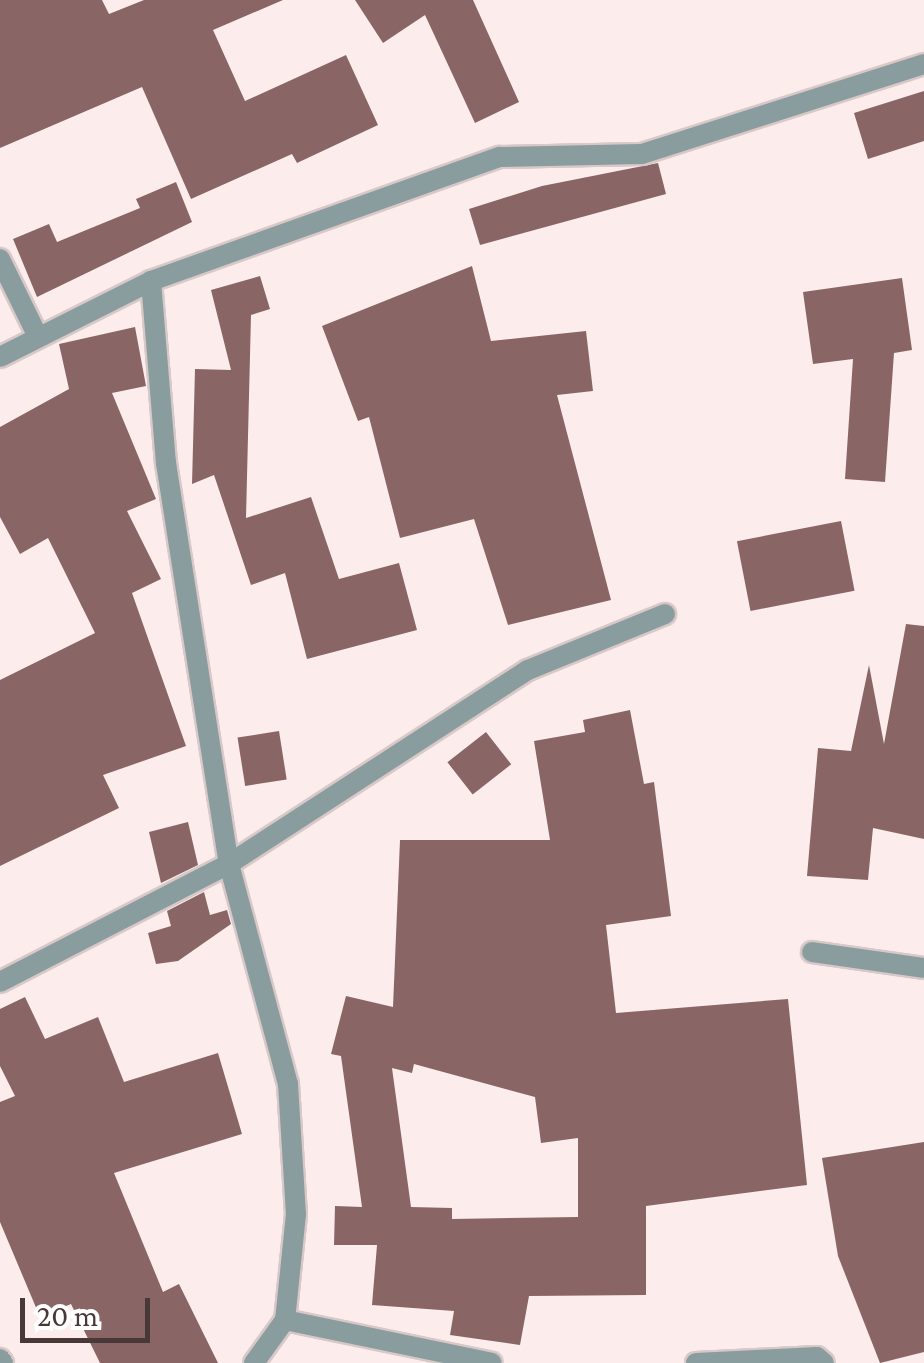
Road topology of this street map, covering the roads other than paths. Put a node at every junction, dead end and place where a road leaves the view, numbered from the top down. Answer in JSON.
{"nodes":[{"id":1,"x":924,"y":64,"type":"edge"},
{"id":2,"x":0,"y":259,"type":"edge"},
{"id":3,"x":150,"y":280,"type":"junction"},
{"id":4,"x":36,"y":335,"type":"junction"},
{"id":5,"x":0,"y":357,"type":"edge"},
{"id":6,"x":666,"y":614,"type":"dead end"},
{"id":7,"x":229,"y":864,"type":"junction"},
{"id":8,"x":812,"y":952,"type":"dead end"},
{"id":9,"x":924,"y":968,"type":"edge"},
{"id":10,"x":0,"y":982,"type":"edge"},
{"id":11,"x":285,"y":1320,"type":"junction"},
{"id":12,"x":254,"y":1363,"type":"edge"},
{"id":13,"x":492,"y":1363,"type":"edge"},
{"id":14,"x":696,"y":1363,"type":"edge"},
{"id":15,"x":824,"y":1363,"type":"edge"}],
"edges":[{"from":1,"to":3,"type":"street"},
{"from":2,"to":4,"type":"street"},
{"from":3,"to":4,"type":"street"},
{"from":3,"to":7,"type":"street"},
{"from":4,"to":5,"type":"street"},
{"from":6,"to":7,"type":"street"},
{"from":7,"to":10,"type":"street"},
{"from":7,"to":11,"type":"street"},
{"from":8,"to":9,"type":"street"},
{"from":11,"to":12,"type":"street"},
{"from":11,"to":13,"type":"street"},
{"from":14,"to":15,"type":"street"}]}
